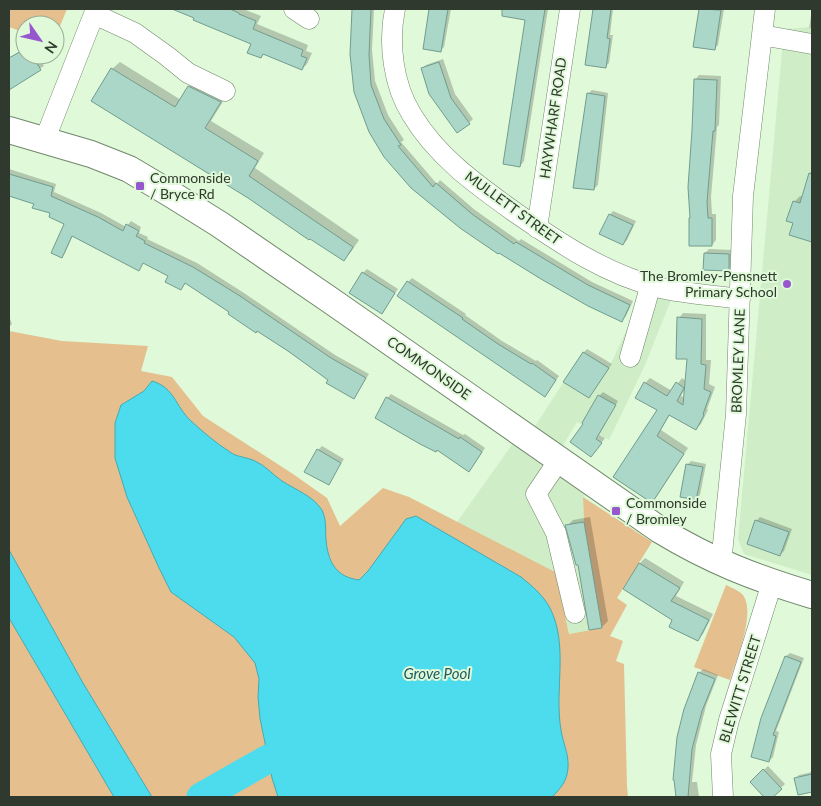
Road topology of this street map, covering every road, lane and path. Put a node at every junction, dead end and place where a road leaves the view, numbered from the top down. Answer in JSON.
{"nodes":[{"id":1,"x":395,"y":9,"type":"edge"},
{"id":2,"x":570,"y":9,"type":"edge"},
{"id":3,"x":765,"y":9,"type":"edge"},
{"id":4,"x":95,"y":12,"type":"edge"},
{"id":5,"x":762,"y":35,"type":"junction"},
{"id":6,"x":812,"y":44,"type":"edge"},
{"id":7,"x":225,"y":91,"type":"dead end"},
{"id":8,"x":9,"y":130,"type":"edge"},
{"id":9,"x":45,"y":139,"type":"junction"},
{"id":10,"x":537,"y":228,"type":"junction"},
{"id":11,"x":651,"y":284,"type":"junction"},
{"id":12,"x":740,"y":299,"type":"junction"},
{"id":13,"x":630,"y":357,"type":"dead end"},
{"id":14,"x":559,"y":460,"type":"junction"},
{"id":15,"x":721,"y":564,"type":"junction"},
{"id":16,"x":772,"y":583,"type":"junction"},
{"id":17,"x":812,"y":595,"type":"edge"},
{"id":18,"x":575,"y":613,"type":"dead end"},
{"id":19,"x":723,"y":797,"type":"edge"}],
"edges":[{"from":1,"to":10,"type":"street","name":"MULLETT STREET"},
{"from":2,"to":10,"type":"street","name":"HAYWHARF ROAD"},
{"from":3,"to":5,"type":"street","name":"BROMLEY LANE"},
{"from":4,"to":7,"type":"street"},
{"from":4,"to":9,"type":"street"},
{"from":5,"to":6,"type":"street"},
{"from":5,"to":12,"type":"street","name":"BROMLEY LANE"},
{"from":8,"to":9,"type":"main road","name":"COMMONSIDE"},
{"from":9,"to":14,"type":"main road","name":"COMMONSIDE"},
{"from":10,"to":11,"type":"street","name":"MULLETT STREET"},
{"from":11,"to":12,"type":"street","name":"MULLETT STREET"},
{"from":11,"to":13,"type":"street"},
{"from":12,"to":15,"type":"street","name":"BROMLEY LANE"},
{"from":14,"to":15,"type":"main road","name":"COMMONSIDE"},
{"from":14,"to":18,"type":"street"},
{"from":15,"to":16,"type":"main road","name":"COMMONSIDE"},
{"from":16,"to":17,"type":"main road","name":"COMMONSIDE"},
{"from":16,"to":19,"type":"street","name":"BLEWITT STREET"}]}
